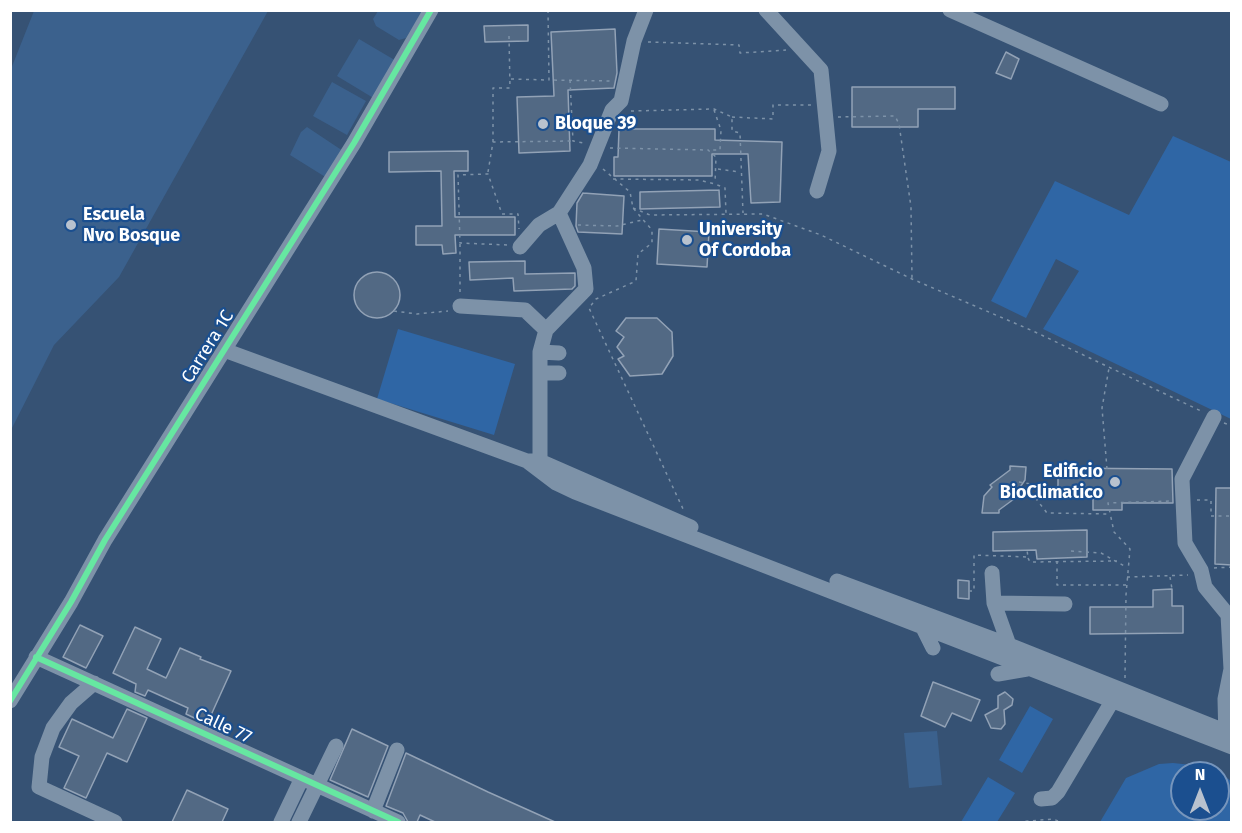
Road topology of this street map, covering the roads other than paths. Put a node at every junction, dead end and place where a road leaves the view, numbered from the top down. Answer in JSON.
{"nodes":[{"id":1,"x":431,"y":10,"type":"edge"},
{"id":2,"x":766,"y":10,"type":"edge"},
{"id":3,"x":950,"y":10,"type":"edge"},
{"id":4,"x":642,"y":11,"type":"edge"},
{"id":5,"x":1161,"y":104,"type":"dead end"},
{"id":6,"x":817,"y":191,"type":"dead end"},
{"id":7,"x":562,"y":220,"type":"junction"},
{"id":8,"x":524,"y":242,"type":"road end"},
{"id":9,"x":460,"y":306,"type":"road end"},
{"id":10,"x":546,"y":330,"type":"junction"},
{"id":11,"x":224,"y":350,"type":"junction"},
{"id":12,"x":540,"y":352,"type":"junction"},
{"id":13,"x":559,"y":353,"type":"dead end"},
{"id":14,"x":559,"y":373,"type":"dead end"},
{"id":15,"x":540,"y":374,"type":"junction"},
{"id":16,"x":1214,"y":417,"type":"road end"},
{"id":17,"x":538,"y":466,"type":"junction"},
{"id":18,"x":802,"y":573,"type":"junction"},
{"id":19,"x":992,"y":573,"type":"dead end"},
{"id":20,"x":994,"y":603,"type":"junction"},
{"id":21,"x":1065,"y":604,"type":"dead end"},
{"id":22,"x":916,"y":618,"type":"junction"},
{"id":23,"x":1009,"y":645,"type":"junction"},
{"id":24,"x":933,"y":648,"type":"dead end"},
{"id":25,"x":36,"y":657,"type":"junction"},
{"id":26,"x":1028,"y":669,"type":"junction"},
{"id":27,"x":998,"y":674,"type":"dead end"},
{"id":28,"x":94,"y":684,"type":"junction"},
{"id":29,"x":1116,"y":695,"type":"junction"},
{"id":30,"x":10,"y":701,"type":"edge"},
{"id":31,"x":1228,"y":739,"type":"edge"},
{"id":32,"x":336,"y":746,"type":"dead end"},
{"id":33,"x":397,"y":750,"type":"dead end"},
{"id":34,"x":302,"y":778,"type":"junction"},
{"id":35,"x":317,"y":786,"type":"junction"},
{"id":36,"x":1041,"y":799,"type":"dead end"},
{"id":37,"x":373,"y":811,"type":"junction"},
{"id":38,"x":115,"y":822,"type":"edge"},
{"id":39,"x":281,"y":822,"type":"edge"},
{"id":40,"x":299,"y":822,"type":"edge"},
{"id":41,"x":398,"y":822,"type":"edge"}],
"edges":[{"from":1,"to":11,"type":"street","name":"Carrera 1C"},
{"from":2,"to":6,"type":"street"},
{"from":3,"to":5,"type":"street"},
{"from":4,"to":7,"type":"street"},
{"from":7,"to":8,"type":"street"},
{"from":7,"to":10,"type":"street"},
{"from":9,"to":10,"type":"street"},
{"from":10,"to":12,"type":"street"},
{"from":11,"to":17,"type":"street"},
{"from":11,"to":25,"type":"street","name":"Carrera 1C"},
{"from":12,"to":13,"type":"street"},
{"from":12,"to":15,"type":"street"},
{"from":14,"to":15,"type":"street"},
{"from":15,"to":17,"type":"street"},
{"from":16,"to":31,"type":"street"},
{"from":17,"to":18,"type":"street"},
{"from":17,"to":18,"type":"street"},
{"from":18,"to":22,"type":"street"},
{"from":19,"to":20,"type":"street"},
{"from":20,"to":21,"type":"street"},
{"from":20,"to":23,"type":"street"},
{"from":22,"to":23,"type":"street"},
{"from":22,"to":24,"type":"street"},
{"from":22,"to":26,"type":"street"},
{"from":23,"to":29,"type":"street"},
{"from":25,"to":28,"type":"street","name":"Calle 77"},
{"from":25,"to":30,"type":"street","name":"Carrera 1C"},
{"from":26,"to":27,"type":"street"},
{"from":26,"to":29,"type":"street"},
{"from":28,"to":34,"type":"street","name":"Calle 77"},
{"from":28,"to":38,"type":"street"},
{"from":29,"to":31,"type":"street"},
{"from":29,"to":36,"type":"street"},
{"from":32,"to":35,"type":"street"},
{"from":33,"to":37,"type":"street"},
{"from":34,"to":35,"type":"street","name":"Calle 77"},
{"from":34,"to":39,"type":"street"},
{"from":35,"to":37,"type":"street","name":"Calle 77"},
{"from":35,"to":40,"type":"street"},
{"from":37,"to":41,"type":"street","name":"Calle 77"}]}
